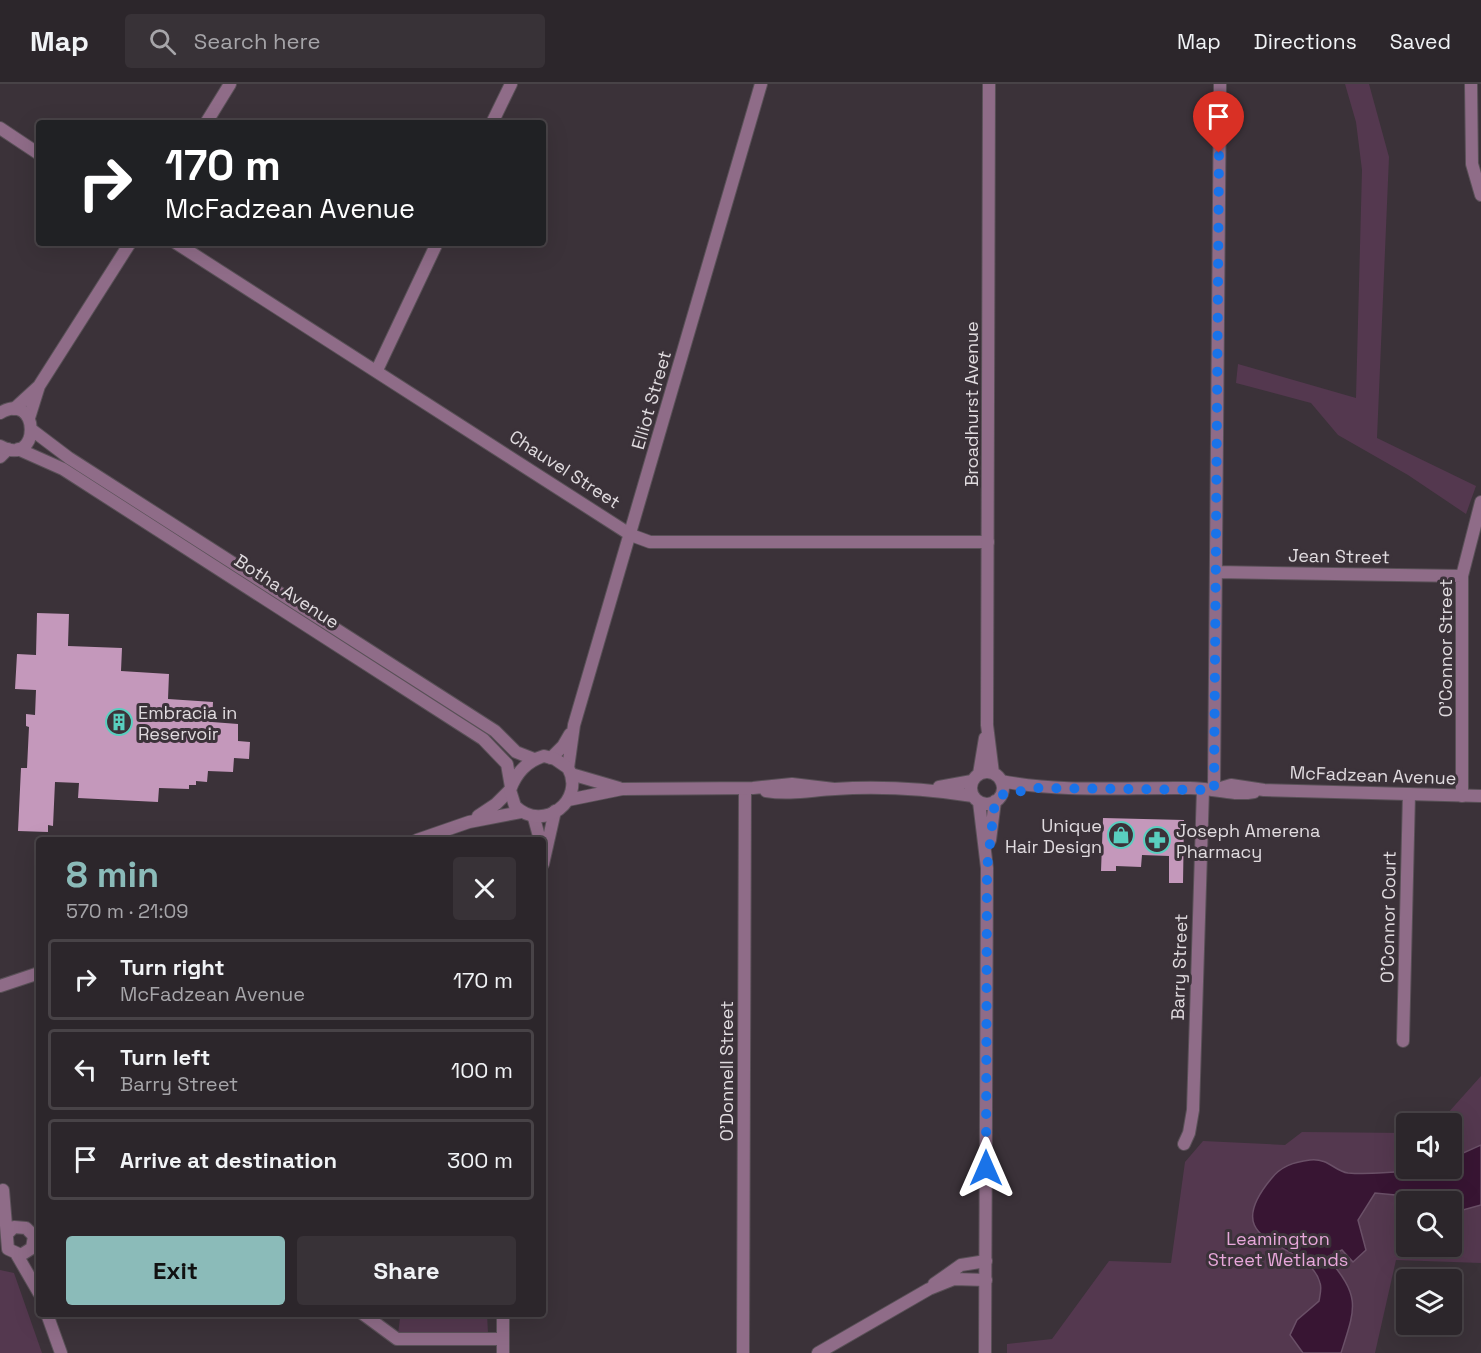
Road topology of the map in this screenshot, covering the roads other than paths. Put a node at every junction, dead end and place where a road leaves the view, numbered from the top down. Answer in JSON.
{"nodes":[{"id":1,"x":230,"y":84,"type":"edge"},
{"id":2,"x":510,"y":84,"type":"edge"},
{"id":3,"x":761,"y":84,"type":"edge"},
{"id":4,"x":989,"y":84,"type":"edge"},
{"id":5,"x":1220,"y":84,"type":"edge"},
{"id":6,"x":1471,"y":84,"type":"edge"},
{"id":7,"x":208,"y":120,"type":"edge"},
{"id":8,"x":493,"y":120,"type":"edge"},
{"id":9,"x":0,"y":128,"type":"edge"},
{"id":10,"x":36,"y":152,"type":"edge"},
{"id":11,"x":1481,"y":195,"type":"edge"},
{"id":12,"x":128,"y":246,"type":"edge"},
{"id":13,"x":181,"y":246,"type":"edge"},
{"id":14,"x":436,"y":246,"type":"edge"},
{"id":15,"x":377,"y":370,"type":"junction"},
{"id":16,"x":39,"y":386,"type":"junction"},
{"id":17,"x":4,"y":411,"type":"edge"},
{"id":18,"x":31,"y":424,"type":"junction"},
{"id":19,"x":6,"y":450,"type":"edge"},
{"id":20,"x":1481,"y":502,"type":"edge"},
{"id":21,"x":164,"y":526,"type":"junction"},
{"id":22,"x":631,"y":535,"type":"junction"},
{"id":23,"x":988,"y":542,"type":"junction"},
{"id":24,"x":1216,"y":572,"type":"junction"},
{"id":25,"x":1462,"y":576,"type":"junction"},
{"id":26,"x":407,"y":682,"type":"junction"},
{"id":27,"x":574,"y":725,"type":"junction"},
{"id":28,"x":987,"y":725,"type":"junction"},
{"id":29,"x":551,"y":758,"type":"junction"},
{"id":30,"x":534,"y":759,"type":"junction"},
{"id":31,"x":570,"y":771,"type":"junction"},
{"id":32,"x":976,"y":777,"type":"junction"},
{"id":33,"x":997,"y":777,"type":"junction"},
{"id":34,"x":511,"y":788,"type":"junction"},
{"id":35,"x":1038,"y":788,"type":"junction"},
{"id":36,"x":622,"y":789,"type":"junction"},
{"id":37,"x":749,"y":789,"type":"junction"},
{"id":38,"x":932,"y":789,"type":"junction"},
{"id":39,"x":1208,"y":789,"type":"junction"},
{"id":40,"x":1409,"y":794,"type":"junction"},
{"id":41,"x":1462,"y":796,"type":"junction"},
{"id":42,"x":1481,"y":796,"type":"edge"},
{"id":43,"x":998,"y":798,"type":"junction"},
{"id":44,"x":976,"y":799,"type":"junction"},
{"id":45,"x":568,"y":800,"type":"junction"},
{"id":46,"x":555,"y":811,"type":"junction"},
{"id":47,"x":521,"y":812,"type":"junction"},
{"id":48,"x":534,"y":818,"type":"junction"},
{"id":49,"x":469,"y":822,"type":"junction"},
{"id":50,"x":426,"y":837,"type":"edge"},
{"id":51,"x":539,"y":837,"type":"edge"},
{"id":52,"x":546,"y":851,"type":"edge"},
{"id":53,"x":987,"y":868,"type":"junction"},
{"id":54,"x":36,"y":974,"type":"edge"},
{"id":55,"x":0,"y":987,"type":"edge"},
{"id":56,"x":1403,"y":1041,"type":"dead end"},
{"id":57,"x":1184,"y":1144,"type":"dead end"},
{"id":58,"x":1,"y":1186,"type":"edge"},
{"id":59,"x":30,"y":1228,"type":"edge"},
{"id":60,"x":5,"y":1238,"type":"edge"},
{"id":61,"x":35,"y":1244,"type":"edge"},
{"id":62,"x":9,"y":1253,"type":"edge"},
{"id":63,"x":36,"y":1259,"type":"edge"},
{"id":64,"x":986,"y":1261,"type":"junction"},
{"id":65,"x":986,"y":1280,"type":"junction"},
{"id":66,"x":36,"y":1287,"type":"edge"},
{"id":67,"x":929,"y":1288,"type":"junction"},
{"id":68,"x":48,"y":1317,"type":"edge"},
{"id":69,"x":367,"y":1317,"type":"edge"},
{"id":70,"x":503,"y":1317,"type":"edge"},
{"id":71,"x":503,"y":1339,"type":"junction"},
{"id":72,"x":61,"y":1353,"type":"edge"},
{"id":73,"x":503,"y":1353,"type":"edge"},
{"id":74,"x":743,"y":1353,"type":"edge"},
{"id":75,"x":818,"y":1353,"type":"edge"},
{"id":76,"x":985,"y":1353,"type":"edge"}],
"edges":[{"from":1,"to":7,"type":"street"},
{"from":2,"to":8,"type":"street"},
{"from":3,"to":22,"type":"street","name":"Elliot Street"},
{"from":4,"to":23,"type":"street","name":"Broadhurst Avenue"},
{"from":5,"to":24,"type":"street","name":"Barry Street"},
{"from":6,"to":11,"type":"street"},
{"from":9,"to":10,"type":"street"},
{"from":12,"to":16,"type":"street"},
{"from":13,"to":15,"type":"street","name":"Chauvel Street"},
{"from":14,"to":15,"type":"street"},
{"from":15,"to":22,"type":"street","name":"Chauvel Street"},
{"from":16,"to":17,"type":"street"},
{"from":16,"to":18,"type":"street"},
{"from":17,"to":18,"type":"street","name":"Botha Avenue"},
{"from":18,"to":19,"type":"street"},
{"from":18,"to":21,"type":"street","name":"Botha Avenue"},
{"from":19,"to":21,"type":"street","name":"Botha Avenue"},
{"from":20,"to":25,"type":"street","name":"O'Connor Street"},
{"from":21,"to":26,"type":"street","name":"Botha Avenue"},
{"from":22,"to":23,"type":"street","name":"Chauvel Street"},
{"from":22,"to":27,"type":"street","name":"Elliot Street"},
{"from":23,"to":28,"type":"street","name":"Broadhurst Avenue"},
{"from":24,"to":25,"type":"street","name":"Jean Street"},
{"from":24,"to":39,"type":"street","name":"Barry Street"},
{"from":25,"to":41,"type":"street","name":"O'Connor Street"},
{"from":26,"to":30,"type":"street","name":"Botha Avenue"},
{"from":26,"to":34,"type":"street","name":"Botha Avenue"},
{"from":27,"to":29,"type":"street","name":"Elliot Street"},
{"from":27,"to":31,"type":"street","name":"Elliot Street"},
{"from":28,"to":32,"type":"street","name":"Broadhurst Avenue"},
{"from":28,"to":33,"type":"street","name":"Broadhurst Avenue"},
{"from":29,"to":30,"type":"street"},
{"from":29,"to":31,"type":"street"},
{"from":30,"to":34,"type":"street"},
{"from":31,"to":36,"type":"street"},
{"from":31,"to":45,"type":"street"},
{"from":32,"to":33,"type":"street","name":"McFadzean Avenue"},
{"from":32,"to":38,"type":"street"},
{"from":32,"to":44,"type":"street","name":"Broadhurst Avenue"},
{"from":33,"to":35,"type":"street","name":"McFadzean Avenue"},
{"from":33,"to":43,"type":"street","name":"Broadhurst Avenue"},
{"from":34,"to":47,"type":"street"},
{"from":34,"to":49,"type":"street"},
{"from":35,"to":39,"type":"street","name":"McFadzean Avenue"},
{"from":35,"to":43,"type":"street","name":"McFadzean Avenue"},
{"from":36,"to":37,"type":"street"},
{"from":36,"to":45,"type":"street"},
{"from":37,"to":38,"type":"street"},
{"from":37,"to":74,"type":"street","name":"O'Donnell Street"},
{"from":38,"to":44,"type":"street"},
{"from":39,"to":40,"type":"street","name":"McFadzean Avenue"},
{"from":39,"to":57,"type":"street","name":"Barry Street"},
{"from":40,"to":41,"type":"street","name":"McFadzean Avenue"},
{"from":40,"to":56,"type":"street","name":"O'Connor Court"},
{"from":41,"to":42,"type":"street","name":"McFadzean Avenue"},
{"from":43,"to":44,"type":"street","name":"McFadzean Avenue"},
{"from":43,"to":53,"type":"street"},
{"from":44,"to":53,"type":"street"},
{"from":45,"to":46,"type":"street"},
{"from":46,"to":48,"type":"street"},
{"from":46,"to":52,"type":"street"},
{"from":47,"to":48,"type":"street"},
{"from":47,"to":49,"type":"street"},
{"from":48,"to":51,"type":"street"},
{"from":49,"to":50,"type":"street"},
{"from":53,"to":64,"type":"street"},
{"from":54,"to":55,"type":"street"},
{"from":58,"to":59,"type":"street"},
{"from":58,"to":60,"type":"street"},
{"from":59,"to":60,"type":"street"},
{"from":59,"to":61,"type":"street"},
{"from":60,"to":62,"type":"street"},
{"from":61,"to":62,"type":"street"},
{"from":61,"to":63,"type":"street"},
{"from":62,"to":66,"type":"street"},
{"from":64,"to":65,"type":"street"},
{"from":64,"to":67,"type":"street"},
{"from":65,"to":67,"type":"street"},
{"from":65,"to":76,"type":"street"},
{"from":67,"to":75,"type":"street"},
{"from":68,"to":72,"type":"street"},
{"from":69,"to":71,"type":"street"},
{"from":70,"to":71,"type":"street"},
{"from":71,"to":73,"type":"street"}]}
